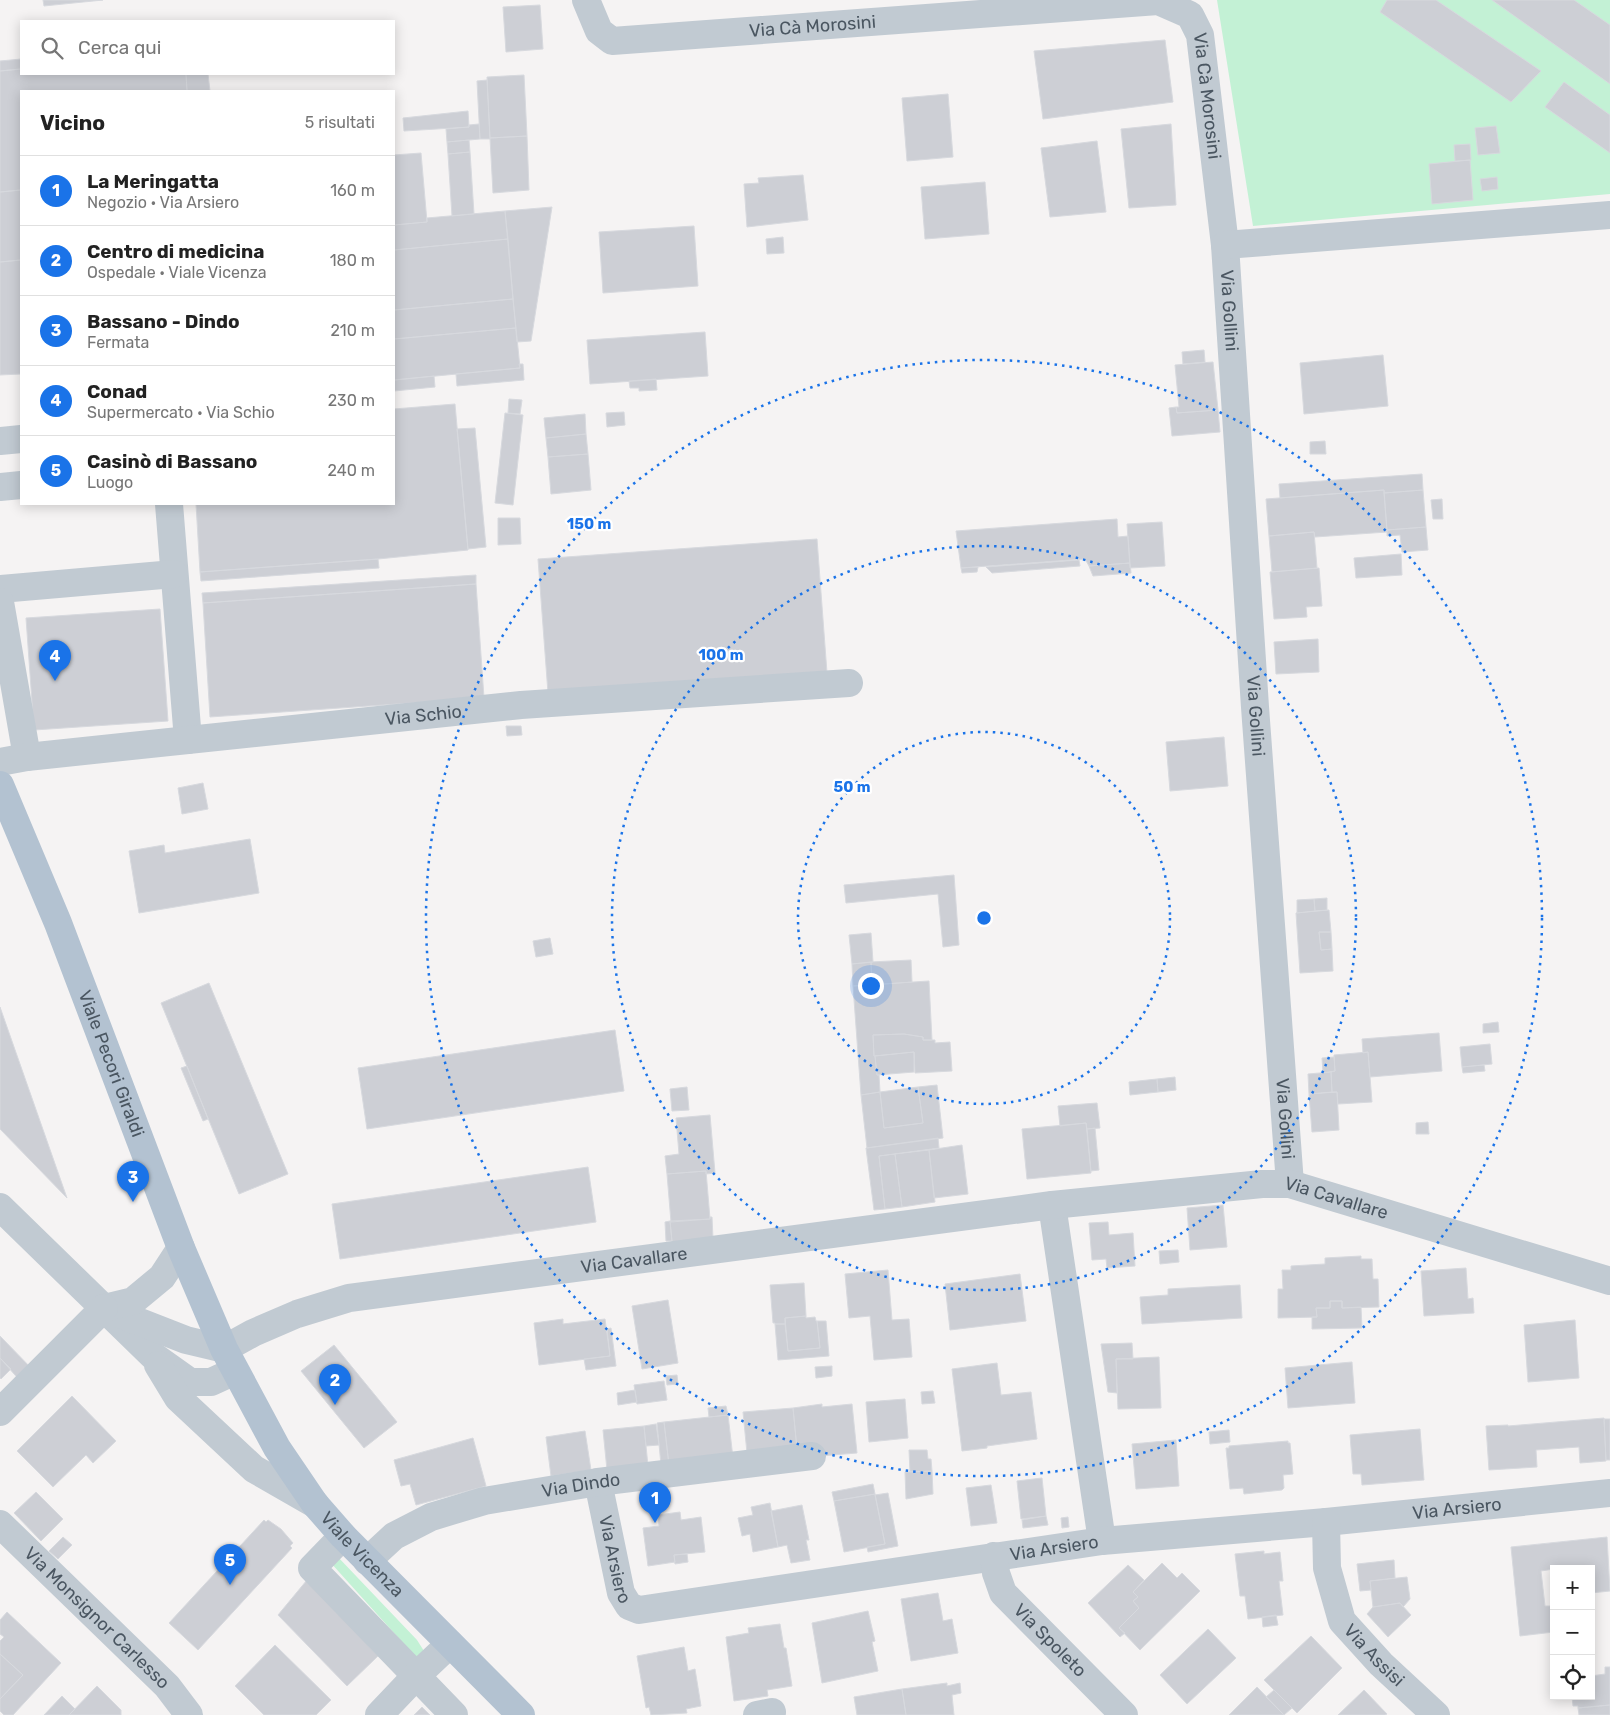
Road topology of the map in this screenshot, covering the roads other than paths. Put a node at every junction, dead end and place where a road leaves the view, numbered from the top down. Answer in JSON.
{"nodes":[{"id":1,"x":586,"y":0,"type":"edge"},
{"id":2,"x":1610,"y":215,"type":"edge"},
{"id":3,"x":1225,"y":246,"type":"junction"},
{"id":4,"x":20,"y":439,"type":"edge"},
{"id":5,"x":0,"y":441,"type":"edge"},
{"id":6,"x":20,"y":485,"type":"edge"},
{"id":7,"x":0,"y":487,"type":"edge"},
{"id":8,"x":169,"y":505,"type":"edge"},
{"id":9,"x":174,"y":574,"type":"junction"},
{"id":10,"x":0,"y":589,"type":"edge"},
{"id":11,"x":0,"y":602,"type":"edge"},
{"id":12,"x":850,"y":683,"type":"dead end"},
{"id":13,"x":188,"y":740,"type":"junction"},
{"id":14,"x":28,"y":758,"type":"junction"},
{"id":15,"x":0,"y":762,"type":"edge"},
{"id":16,"x":0,"y":785,"type":"edge"},
{"id":17,"x":1290,"y":1184,"type":"junction"},
{"id":18,"x":1052,"y":1205,"type":"junction"},
{"id":19,"x":0,"y":1207,"type":"edge"},
{"id":20,"x":181,"y":1248,"type":"junction"},
{"id":21,"x":1610,"y":1280,"type":"edge"},
{"id":22,"x":104,"y":1308,"type":"junction"},
{"id":23,"x":152,"y":1355,"type":"junction"},
{"id":24,"x":230,"y":1360,"type":"junction"},
{"id":25,"x":0,"y":1412,"type":"edge"},
{"id":26,"x":812,"y":1456,"type":"dead end"},
{"id":27,"x":598,"y":1482,"type":"junction"},
{"id":28,"x":1610,"y":1493,"type":"edge"},
{"id":29,"x":315,"y":1504,"type":"junction"},
{"id":30,"x":1326,"y":1522,"type":"junction"},
{"id":31,"x":0,"y":1524,"type":"edge"},
{"id":32,"x":343,"y":1536,"type":"junction"},
{"id":33,"x":1102,"y":1541,"type":"junction"},
{"id":34,"x":994,"y":1556,"type":"junction"},
{"id":35,"x":367,"y":1561,"type":"junction"},
{"id":36,"x":450,"y":1644,"type":"junction"},
{"id":37,"x":416,"y":1676,"type":"junction"},
{"id":38,"x":189,"y":1715,"type":"edge"},
{"id":39,"x":379,"y":1715,"type":"edge"},
{"id":40,"x":454,"y":1715,"type":"edge"},
{"id":41,"x":521,"y":1715,"type":"edge"},
{"id":42,"x":1124,"y":1715,"type":"edge"},
{"id":43,"x":1436,"y":1715,"type":"edge"}],
"edges":[{"from":1,"to":3,"type":"street","name":"Via Cà Morosini"},
{"from":2,"to":3,"type":"street"},
{"from":3,"to":17,"type":"street","name":"Via Gollini"},
{"from":4,"to":5,"type":"street"},
{"from":6,"to":7,"type":"street"},
{"from":8,"to":9,"type":"street"},
{"from":9,"to":10,"type":"street"},
{"from":9,"to":13,"type":"street"},
{"from":11,"to":14,"type":"street"},
{"from":12,"to":13,"type":"street","name":"Via Schio"},
{"from":13,"to":14,"type":"street","name":"Via Schio"},
{"from":14,"to":15,"type":"street","name":"Via Schio"},
{"from":16,"to":20,"type":"main road","name":"Viale Pecori Giraldi"},
{"from":17,"to":18,"type":"street","name":"Via Cavallare"},
{"from":17,"to":21,"type":"street","name":"Via Cavallare"},
{"from":18,"to":24,"type":"street","name":"Via Cavallare"},
{"from":18,"to":33,"type":"street"},
{"from":19,"to":22,"type":"street"},
{"from":20,"to":22,"type":"street"},
{"from":20,"to":24,"type":"main road","name":"Viale Pecori Giraldi"},
{"from":22,"to":23,"type":"street"},
{"from":22,"to":24,"type":"street"},
{"from":22,"to":25,"type":"street"},
{"from":23,"to":24,"type":"street","name":"Via Cavallare"},
{"from":23,"to":29,"type":"street"},
{"from":24,"to":29,"type":"main road","name":"Viale Vicenza"},
{"from":26,"to":27,"type":"street","name":"Via Dindo"},
{"from":27,"to":34,"type":"street","name":"Via Arsiero"},
{"from":27,"to":35,"type":"street","name":"Via Dindo"},
{"from":28,"to":30,"type":"street","name":"Via Arsiero"},
{"from":29,"to":32,"type":"main road","name":"Viale Vicenza"},
{"from":30,"to":33,"type":"street","name":"Via Arsiero"},
{"from":30,"to":43,"type":"street","name":"Via Assisi"},
{"from":31,"to":38,"type":"street","name":"Via Monsignor Carlesso"},
{"from":32,"to":35,"type":"main road","name":"Viale Vicenza"},
{"from":32,"to":37,"type":"street"},
{"from":33,"to":34,"type":"street","name":"Via Arsiero"},
{"from":34,"to":42,"type":"street","name":"Via Spoleto"},
{"from":35,"to":36,"type":"main road","name":"Viale Vicenza"},
{"from":36,"to":37,"type":"street"},
{"from":36,"to":41,"type":"main road","name":"Viale Vicenza"},
{"from":37,"to":39,"type":"street"},
{"from":37,"to":40,"type":"street"}]}
